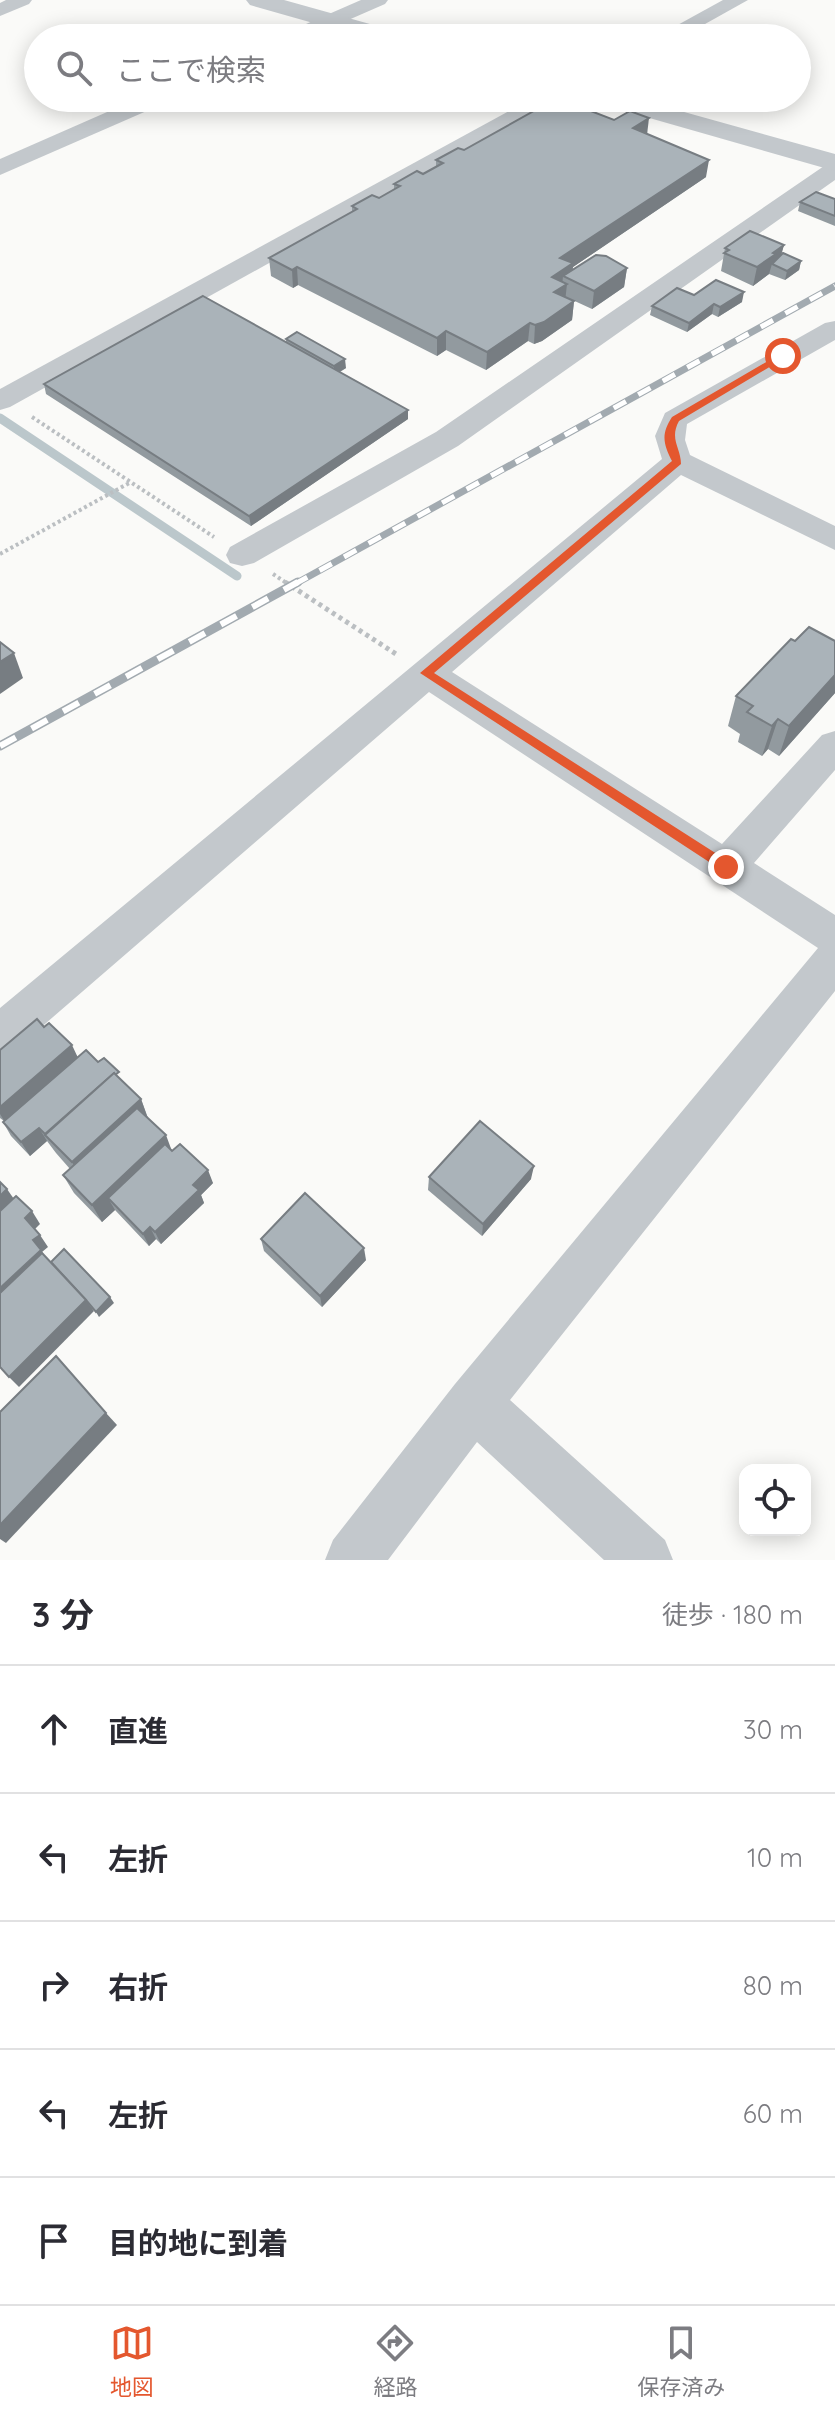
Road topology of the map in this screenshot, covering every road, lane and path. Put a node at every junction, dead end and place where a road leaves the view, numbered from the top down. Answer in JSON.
{"nodes":[{"id":1,"x":22,"y":0,"type":"edge"},
{"id":2,"x":258,"y":0,"type":"edge"},
{"id":3,"x":378,"y":0,"type":"edge"},
{"id":4,"x":738,"y":0,"type":"edge"},
{"id":5,"x":0,"y":10,"type":"edge"},
{"id":6,"x":329,"y":20,"type":"junction"},
{"id":7,"x":320,"y":24,"type":"edge"},
{"id":8,"x":343,"y":24,"type":"edge"},
{"id":9,"x":691,"y":24,"type":"edge"},
{"id":10,"x":126,"y":112,"type":"edge"},
{"id":11,"x":523,"y":112,"type":"edge"},
{"id":12,"x":653,"y":112,"type":"edge"},
{"id":13,"x":835,"y":166,"type":"edge"},
{"id":14,"x":0,"y":168,"type":"edge"},
{"id":15,"x":835,"y":329,"type":"edge"},
{"id":16,"x":2,"y":398,"type":"edge"},
{"id":17,"x":678,"y":461,"type":"junction"},
{"id":18,"x":131,"y":482,"type":"dead end"},
{"id":19,"x":835,"y":539,"type":"edge"},
{"id":20,"x":0,"y":554,"type":"edge"},
{"id":21,"x":242,"y":555,"type":"dead end"},
{"id":22,"x":426,"y":673,"type":"junction"},
{"id":23,"x":835,"y":745,"type":"edge"},
{"id":24,"x":726,"y":867,"type":"junction"},
{"id":25,"x":835,"y":937,"type":"edge"},
{"id":26,"x":835,"y":959,"type":"edge"},
{"id":27,"x":0,"y":1035,"type":"edge"},
{"id":28,"x":474,"y":1403,"type":"junction"},
{"id":29,"x":353,"y":1560,"type":"edge"},
{"id":30,"x":645,"y":1560,"type":"edge"}],
"edges":[{"from":1,"to":5,"type":"street"},
{"from":2,"to":6,"type":"street"},
{"from":3,"to":6,"type":"street"},
{"from":4,"to":9,"type":"street"},
{"from":6,"to":7,"type":"street"},
{"from":6,"to":8,"type":"street"},
{"from":10,"to":14,"type":"street"},
{"from":11,"to":16,"type":"street"},
{"from":12,"to":13,"type":"street"},
{"from":13,"to":21,"type":"street"},
{"from":15,"to":17,"type":"street"},
{"from":17,"to":19,"type":"street"},
{"from":17,"to":22,"type":"street"},
{"from":18,"to":20,"type":"path"},
{"from":22,"to":24,"type":"street"},
{"from":22,"to":27,"type":"street"},
{"from":23,"to":24,"type":"street"},
{"from":24,"to":25,"type":"street"},
{"from":26,"to":28,"type":"street"},
{"from":28,"to":29,"type":"street"},
{"from":28,"to":30,"type":"street"}]}
